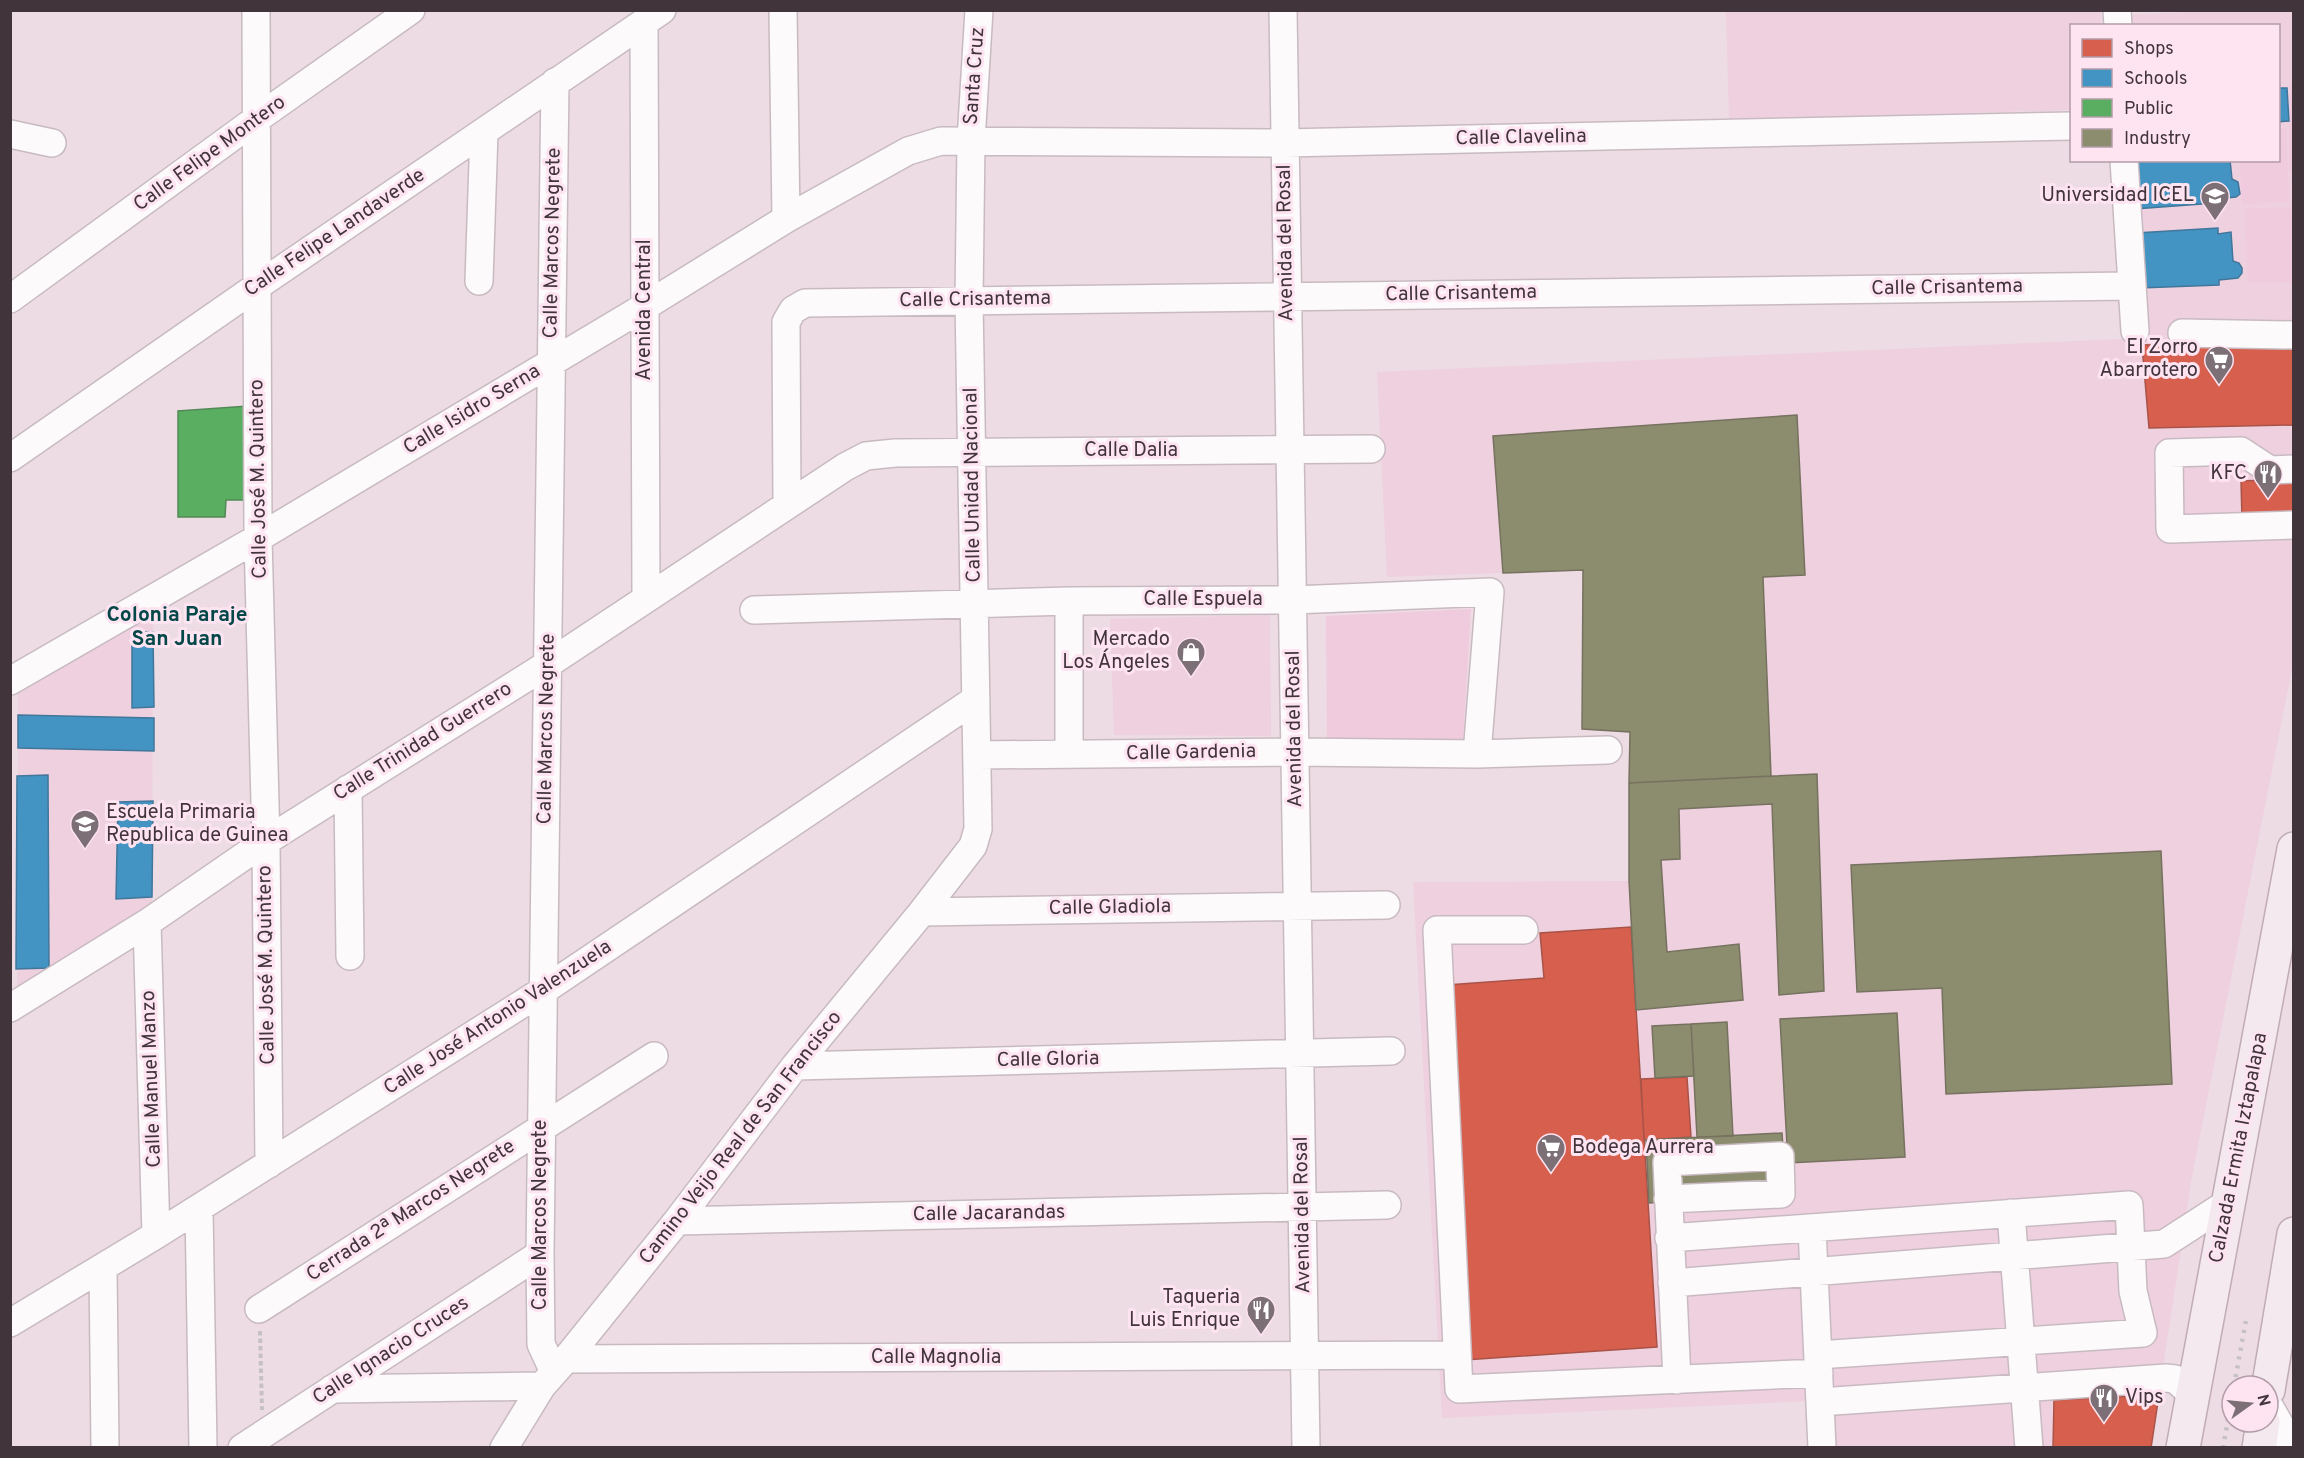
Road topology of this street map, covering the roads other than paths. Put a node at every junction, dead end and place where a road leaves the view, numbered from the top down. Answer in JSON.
{"nodes":[{"id":1,"x":256,"y":10,"type":"edge"},
{"id":2,"x":411,"y":10,"type":"edge"},
{"id":3,"x":783,"y":10,"type":"edge"},
{"id":4,"x":979,"y":10,"type":"edge"},
{"id":5,"x":1283,"y":10,"type":"edge"},
{"id":6,"x":653,"y":17,"type":"edge"},
{"id":7,"x":555,"y":82,"type":"junction"},
{"id":8,"x":258,"y":118,"type":"junction"},
{"id":9,"x":2070,"y":126,"type":"edge"},
{"id":10,"x":484,"y":132,"type":"junction"},
{"id":11,"x":10,"y":134,"type":"edge"},
{"id":12,"x":971,"y":141,"type":"junction"},
{"id":13,"x":52,"y":143,"type":"dead end"},
{"id":14,"x":1284,"y":143,"type":"junction"},
{"id":15,"x":2124,"y":162,"type":"edge"},
{"id":16,"x":786,"y":219,"type":"junction"},
{"id":17,"x":479,"y":280,"type":"dead end"},
{"id":18,"x":2131,"y":286,"type":"junction"},
{"id":19,"x":256,"y":287,"type":"junction"},
{"id":20,"x":1287,"y":296,"type":"junction"},
{"id":21,"x":10,"y":299,"type":"edge"},
{"id":22,"x":969,"y":301,"type":"junction"},
{"id":23,"x":644,"y":308,"type":"junction"},
{"id":24,"x":2135,"y":331,"type":"dead end"},
{"id":25,"x":2182,"y":333,"type":"dead end"},
{"id":26,"x":2294,"y":335,"type":"edge"},
{"id":27,"x":552,"y":362,"type":"junction"},
{"id":28,"x":1371,"y":449,"type":"dead end"},
{"id":29,"x":1289,"y":450,"type":"junction"},
{"id":30,"x":973,"y":452,"type":"junction"},
{"id":31,"x":10,"y":458,"type":"edge"},
{"id":32,"x":2294,"y":469,"type":"edge"},
{"id":33,"x":787,"y":506,"type":"junction"},
{"id":34,"x":2294,"y":525,"type":"edge"},
{"id":35,"x":258,"y":538,"type":"junction"},
{"id":36,"x":646,"y":598,"type":"junction"},
{"id":37,"x":1293,"y":600,"type":"junction"},
{"id":38,"x":1069,"y":601,"type":"junction"},
{"id":39,"x":975,"y":603,"type":"junction"},
{"id":40,"x":754,"y":610,"type":"dead end"},
{"id":41,"x":548,"y":664,"type":"junction"},
{"id":42,"x":10,"y":681,"type":"edge"},
{"id":43,"x":976,"y":699,"type":"junction"},
{"id":44,"x":1608,"y":750,"type":"dead end"},
{"id":45,"x":1296,"y":752,"type":"junction"},
{"id":46,"x":1070,"y":754,"type":"junction"},
{"id":47,"x":1477,"y":754,"type":"junction"},
{"id":48,"x":977,"y":755,"type":"junction"},
{"id":49,"x":348,"y":789,"type":"junction"},
{"id":50,"x":978,"y":829,"type":"joint"},
{"id":51,"x":266,"y":841,"type":"junction"},
{"id":52,"x":2294,"y":849,"type":"edge"},
{"id":53,"x":1299,"y":905,"type":"junction"},
{"id":54,"x":1386,"y":905,"type":"dead end"},
{"id":55,"x":922,"y":912,"type":"junction"},
{"id":56,"x":147,"y":922,"type":"junction"},
{"id":57,"x":1524,"y":930,"type":"dead end"},
{"id":58,"x":350,"y":956,"type":"dead end"},
{"id":59,"x":544,"y":990,"type":"junction"},
{"id":60,"x":10,"y":1008,"type":"edge"},
{"id":61,"x":1391,"y":1051,"type":"dead end"},
{"id":62,"x":1300,"y":1055,"type":"junction"},
{"id":63,"x":654,"y":1056,"type":"dead end"},
{"id":64,"x":795,"y":1066,"type":"junction"},
{"id":65,"x":541,"y":1127,"type":"junction"},
{"id":66,"x":269,"y":1164,"type":"junction"},
{"id":67,"x":1668,"y":1199,"type":"dead end"},
{"id":68,"x":2229,"y":1202,"type":"junction"},
{"id":69,"x":1387,"y":1204,"type":"dead end"},
{"id":70,"x":1302,"y":1206,"type":"junction"},
{"id":71,"x":199,"y":1208,"type":"junction"},
{"id":72,"x":2011,"y":1213,"type":"junction"},
{"id":73,"x":677,"y":1221,"type":"junction"},
{"id":74,"x":1812,"y":1227,"type":"junction"},
{"id":75,"x":2294,"y":1234,"type":"edge"},
{"id":76,"x":156,"y":1235,"type":"junction"},
{"id":77,"x":1670,"y":1238,"type":"junction"},
{"id":78,"x":2131,"y":1248,"type":"junction"},
{"id":79,"x":540,"y":1254,"type":"junction"},
{"id":80,"x":2014,"y":1257,"type":"junction"},
{"id":81,"x":103,"y":1267,"type":"junction"},
{"id":82,"x":1814,"y":1272,"type":"junction"},
{"id":83,"x":1672,"y":1283,"type":"junction"},
{"id":84,"x":259,"y":1309,"type":"road end"},
{"id":85,"x":10,"y":1323,"type":"edge"},
{"id":86,"x":2021,"y":1341,"type":"junction"},
{"id":87,"x":1456,"y":1355,"type":"junction"},
{"id":88,"x":1305,"y":1357,"type":"junction"},
{"id":89,"x":1818,"y":1364,"type":"junction"},
{"id":90,"x":554,"y":1372,"type":"junction"},
{"id":91,"x":2271,"y":1374,"type":"edge"},
{"id":92,"x":1677,"y":1380,"type":"junction"},
{"id":93,"x":2024,"y":1388,"type":"junction"},
{"id":94,"x":332,"y":1389,"type":"junction"},
{"id":95,"x":2193,"y":1395,"type":"junction"},
{"id":96,"x":1820,"y":1402,"type":"junction"},
{"id":97,"x":2280,"y":1425,"type":"edge"},
{"id":98,"x":252,"y":1441,"type":"edge"},
{"id":99,"x":1822,"y":1446,"type":"edge"},
{"id":100,"x":105,"y":1448,"type":"edge"},
{"id":101,"x":203,"y":1448,"type":"edge"},
{"id":102,"x":504,"y":1448,"type":"edge"},
{"id":103,"x":1306,"y":1448,"type":"edge"},
{"id":104,"x":2029,"y":1448,"type":"edge"},
{"id":105,"x":2183,"y":1448,"type":"edge"},
{"id":106,"x":2293,"y":1448,"type":"edge"}],
"edges":[{"from":1,"to":8,"type":"street","name":"Calle José M. Quintero"},
{"from":2,"to":8,"type":"street","name":"Calle Felipe Montero"},
{"from":3,"to":16,"type":"street"},
{"from":4,"to":12,"type":"street","name":"Santa Cruz"},
{"from":5,"to":14,"type":"street","name":"Avenida del Rosal"},
{"from":6,"to":7,"type":"street","name":"Calle Felipe Landaverde"},
{"from":6,"to":23,"type":"street","name":"Avenida Central"},
{"from":7,"to":10,"type":"street","name":"Calle Felipe Landaverde"},
{"from":7,"to":27,"type":"street","name":"Calle Marcos Negrete"},
{"from":8,"to":19,"type":"street","name":"Calle José M. Quintero"},
{"from":8,"to":21,"type":"street","name":"Calle Felipe Montero"},
{"from":9,"to":14,"type":"street","name":"Calle Clavelina"},
{"from":10,"to":17,"type":"street"},
{"from":10,"to":19,"type":"street","name":"Calle Felipe Landaverde"},
{"from":11,"to":13,"type":"street"},
{"from":12,"to":14,"type":"street","name":"Calle Clavelina"},
{"from":12,"to":16,"type":"street","name":"Calle Isidro Serna"},
{"from":12,"to":22,"type":"street","name":"Calle Unidad Nacional"},
{"from":14,"to":20,"type":"street","name":"Avenida del Rosal"},
{"from":15,"to":18,"type":"street"},
{"from":16,"to":23,"type":"street","name":"Calle Isidro Serna"},
{"from":18,"to":20,"type":"street","name":"Calle Crisantema"},
{"from":18,"to":24,"type":"street"},
{"from":19,"to":31,"type":"street","name":"Calle Felipe Landaverde"},
{"from":19,"to":35,"type":"street","name":"Calle José M. Quintero"},
{"from":20,"to":22,"type":"street","name":"Calle Crisantema"},
{"from":20,"to":29,"type":"street","name":"Avenida del Rosal"},
{"from":22,"to":30,"type":"street","name":"Calle Unidad Nacional"},
{"from":22,"to":33,"type":"street","name":"Calle Crisantema"},
{"from":23,"to":27,"type":"street","name":"Calle Isidro Serna"},
{"from":23,"to":36,"type":"street","name":"Avenida Central"},
{"from":25,"to":26,"type":"street"},
{"from":27,"to":35,"type":"street","name":"Calle Isidro Serna"},
{"from":27,"to":41,"type":"street","name":"Calle Marcos Negrete"},
{"from":28,"to":29,"type":"street","name":"Calle Dalia"},
{"from":29,"to":30,"type":"street","name":"Calle Dalia"},
{"from":29,"to":37,"type":"street","name":"Avenida del Rosal"},
{"from":30,"to":33,"type":"street","name":"Calle Trinidad Guerrero"},
{"from":30,"to":39,"type":"street","name":"Calle Unidad Nacional"},
{"from":32,"to":34,"type":"street"},
{"from":33,"to":36,"type":"street","name":"Calle Trinidad Guerrero"},
{"from":35,"to":42,"type":"street","name":"Calle Isidro Serna"},
{"from":35,"to":51,"type":"street","name":"Calle José M. Quintero"},
{"from":36,"to":41,"type":"street","name":"Calle Trinidad Guerrero"},
{"from":37,"to":38,"type":"street","name":"Calle Espuela"},
{"from":37,"to":45,"type":"street","name":"Avenida del Rosal"},
{"from":37,"to":47,"type":"street","name":"Calle Espuela"},
{"from":38,"to":39,"type":"street","name":"Calle Espuela"},
{"from":38,"to":46,"type":"street"},
{"from":39,"to":40,"type":"street","name":"Calle Espuela"},
{"from":39,"to":43,"type":"street","name":"Calle Unidad Nacional"},
{"from":41,"to":49,"type":"street","name":"Calle Trinidad Guerrero"},
{"from":41,"to":59,"type":"street","name":"Calle Marcos Negrete"},
{"from":43,"to":48,"type":"street","name":"Calle Unidad Nacional"},
{"from":43,"to":59,"type":"street","name":"Calle José Antonio Valenzuela"},
{"from":44,"to":47,"type":"street","name":"Calle Gardenia"},
{"from":45,"to":46,"type":"street","name":"Calle Gardenia"},
{"from":45,"to":47,"type":"street","name":"Calle Gardenia"},
{"from":45,"to":53,"type":"street","name":"Avenida del Rosal"},
{"from":46,"to":48,"type":"street","name":"Calle Gardenia"},
{"from":48,"to":50,"type":"street","name":"Calle Unidad Nacional"},
{"from":49,"to":51,"type":"street","name":"Calle Trinidad Guerrero"},
{"from":49,"to":58,"type":"street"},
{"from":50,"to":55,"type":"street","name":"Camino Veijo Real de San Francisco"},
{"from":51,"to":56,"type":"street","name":"Calle Trinidad Guerrero"},
{"from":51,"to":66,"type":"street","name":"Calle José M. Quintero"},
{"from":52,"to":68,"type":"main road","name":"Calzada Ermita Iztapalapa"},
{"from":53,"to":54,"type":"street","name":"Calle Gladiola"},
{"from":53,"to":55,"type":"street","name":"Calle Gladiola"},
{"from":53,"to":62,"type":"street","name":"Avenida del Rosal"},
{"from":55,"to":64,"type":"street","name":"Camino Veijo Real de San Francisco"},
{"from":56,"to":60,"type":"street","name":"Calle Trinidad Guerrero"},
{"from":56,"to":76,"type":"street","name":"Calle Manuel Manzo"},
{"from":57,"to":87,"type":"street"},
{"from":59,"to":65,"type":"street","name":"Calle Marcos Negrete"},
{"from":59,"to":66,"type":"street","name":"Calle José Antonio Valenzuela"},
{"from":61,"to":62,"type":"street","name":"Calle Gloria"},
{"from":62,"to":64,"type":"street","name":"Calle Gloria"},
{"from":62,"to":70,"type":"street","name":"Avenida del Rosal"},
{"from":63,"to":65,"type":"street","name":"Cerrada 2ª Marcos Negrete"},
{"from":64,"to":73,"type":"street","name":"Camino Veijo Real de San Francisco"},
{"from":65,"to":79,"type":"street","name":"Calle Marcos Negrete"},
{"from":65,"to":84,"type":"street","name":"Cerrada 2ª Marcos Negrete"},
{"from":66,"to":71,"type":"street","name":"Calle José Antonio Valenzuela"},
{"from":67,"to":77,"type":"street"},
{"from":68,"to":78,"type":"street"},
{"from":68,"to":95,"type":"main road","name":"Calzada Ermita Iztapalapa"},
{"from":69,"to":70,"type":"street","name":"Calle Jacarandas"},
{"from":70,"to":73,"type":"street","name":"Calle Jacarandas"},
{"from":70,"to":88,"type":"street","name":"Avenida del Rosal"},
{"from":71,"to":76,"type":"street","name":"Calle José Antonio Valenzuela"},
{"from":71,"to":101,"type":"street"},
{"from":72,"to":74,"type":"street"},
{"from":72,"to":78,"type":"street"},
{"from":72,"to":80,"type":"street"},
{"from":73,"to":90,"type":"street","name":"Camino Veijo Real de San Francisco"},
{"from":74,"to":77,"type":"street"},
{"from":74,"to":82,"type":"street"},
{"from":75,"to":91,"type":"main road"},
{"from":76,"to":81,"type":"street","name":"Calle José Antonio Valenzuela"},
{"from":77,"to":83,"type":"street"},
{"from":78,"to":80,"type":"street"},
{"from":78,"to":86,"type":"street"},
{"from":79,"to":90,"type":"street","name":"Calle Marcos Negrete"},
{"from":79,"to":94,"type":"street","name":"Calle Ignacio Cruces"},
{"from":80,"to":82,"type":"street"},
{"from":80,"to":86,"type":"street"},
{"from":81,"to":85,"type":"street","name":"Calle José Antonio Valenzuela"},
{"from":81,"to":100,"type":"street"},
{"from":82,"to":83,"type":"street"},
{"from":82,"to":89,"type":"street"},
{"from":83,"to":92,"type":"street"},
{"from":86,"to":89,"type":"street"},
{"from":86,"to":93,"type":"street"},
{"from":87,"to":88,"type":"street","name":"Calle Magnolia"},
{"from":87,"to":92,"type":"street"},
{"from":88,"to":90,"type":"street","name":"Calle Magnolia"},
{"from":88,"to":103,"type":"street","name":"Avenida del Rosal"},
{"from":89,"to":92,"type":"street"},
{"from":89,"to":96,"type":"street"},
{"from":90,"to":94,"type":"street","name":"Calle Magnolia"},
{"from":90,"to":102,"type":"street","name":"Camino Veijo Real de San Francisco"},
{"from":93,"to":95,"type":"street"},
{"from":93,"to":96,"type":"street"},
{"from":93,"to":104,"type":"street"},
{"from":94,"to":98,"type":"street","name":"Calle Ignacio Cruces"},
{"from":95,"to":105,"type":"main road","name":"Calzada Ermita Iztapalapa"},
{"from":96,"to":99,"type":"street"},
{"from":97,"to":106,"type":"street"}]}
